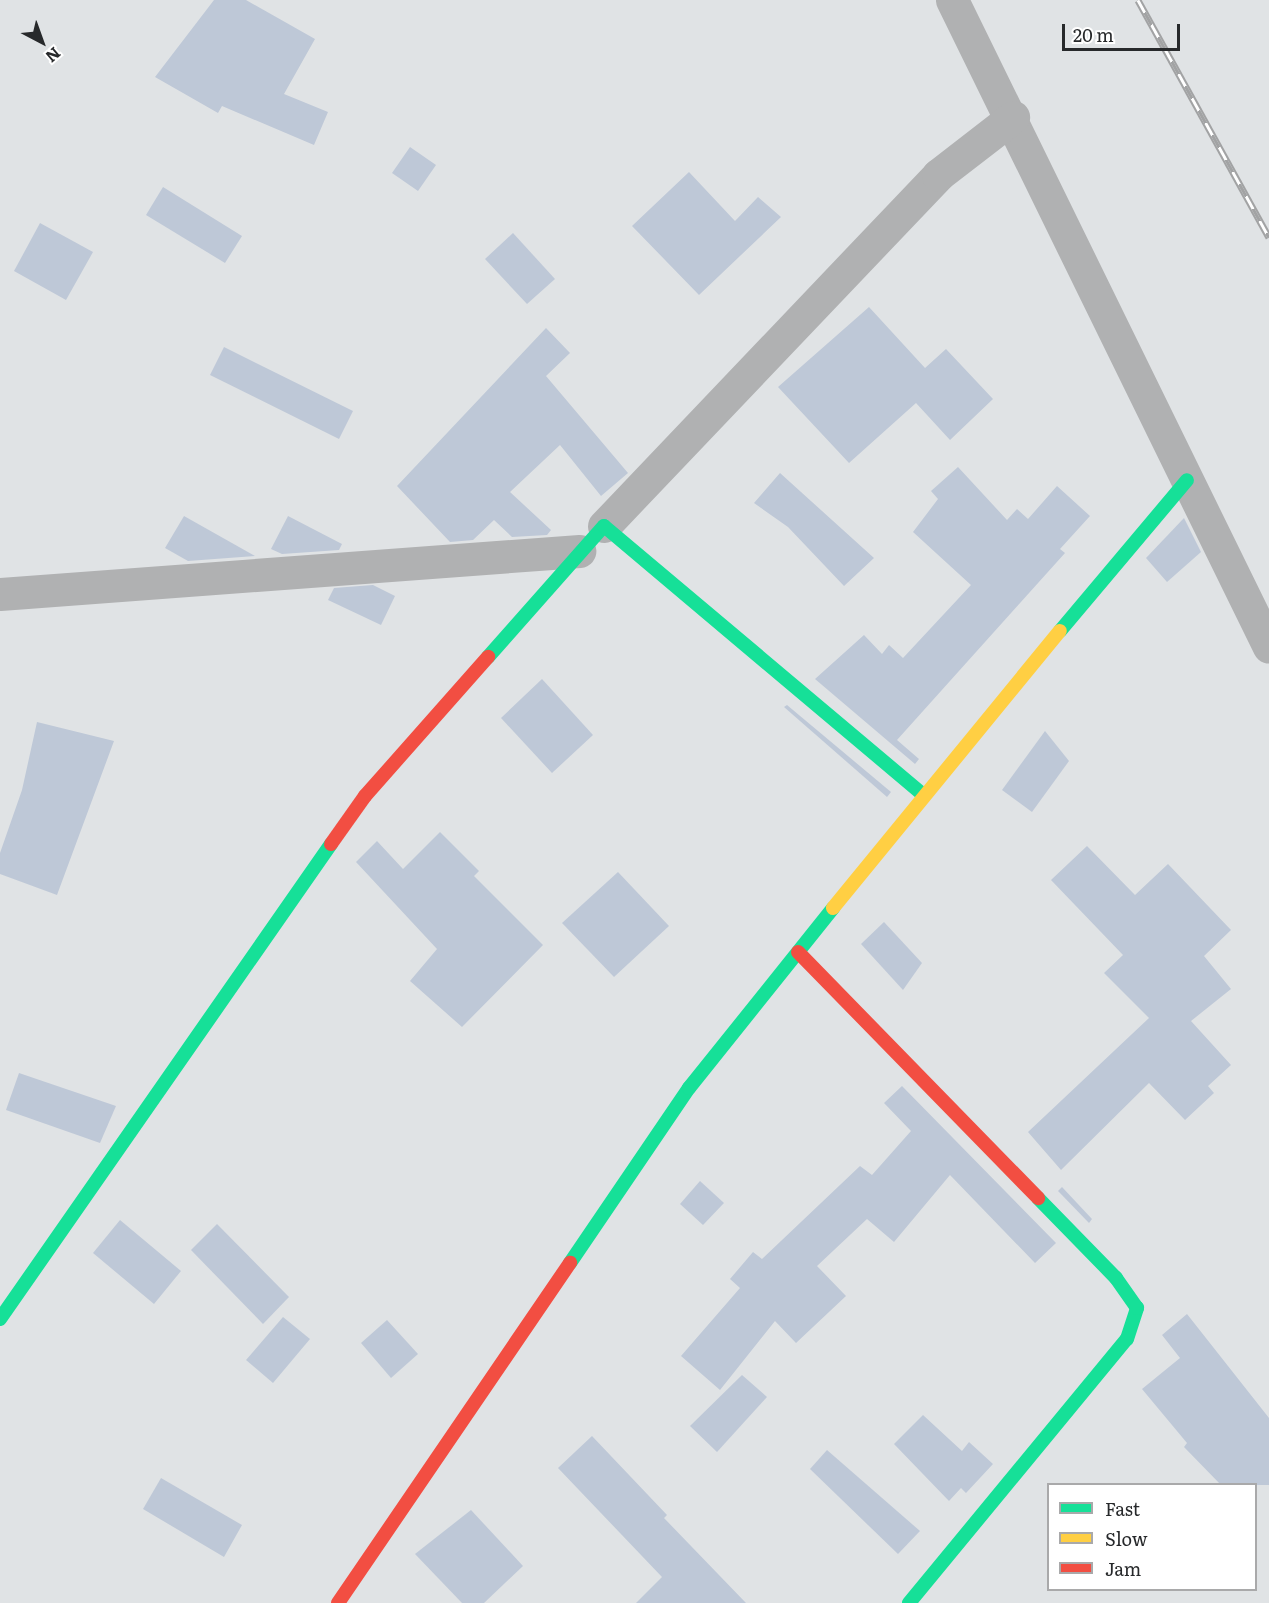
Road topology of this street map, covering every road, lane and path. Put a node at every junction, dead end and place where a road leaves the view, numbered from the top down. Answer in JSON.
{"nodes":[{"id":1,"x":952,"y":0,"type":"edge"},
{"id":2,"x":1013,"y":117,"type":"junction"},
{"id":3,"x":1187,"y":480,"type":"junction"},
{"id":4,"x":604,"y":526,"type":"junction"},
{"id":5,"x":579,"y":551,"type":"junction"},
{"id":6,"x":0,"y":594,"type":"edge"},
{"id":7,"x":1269,"y":647,"type":"edge"},
{"id":8,"x":923,"y":795,"type":"junction"},
{"id":9,"x":798,"y":952,"type":"junction"},
{"id":10,"x":0,"y":1319,"type":"edge"},
{"id":11,"x":338,"y":1603,"type":"edge"},
{"id":12,"x":909,"y":1603,"type":"edge"}],
"edges":[{"from":1,"to":2,"type":"street"},
{"from":2,"to":3,"type":"street"},
{"from":2,"to":4,"type":"street"},
{"from":3,"to":7,"type":"street"},
{"from":3,"to":8,"type":"street"},
{"from":4,"to":5,"type":"street"},
{"from":4,"to":8,"type":"street"},
{"from":5,"to":6,"type":"street"},
{"from":5,"to":10,"type":"street"},
{"from":8,"to":9,"type":"street"},
{"from":9,"to":11,"type":"street"},
{"from":9,"to":12,"type":"street"}]}
